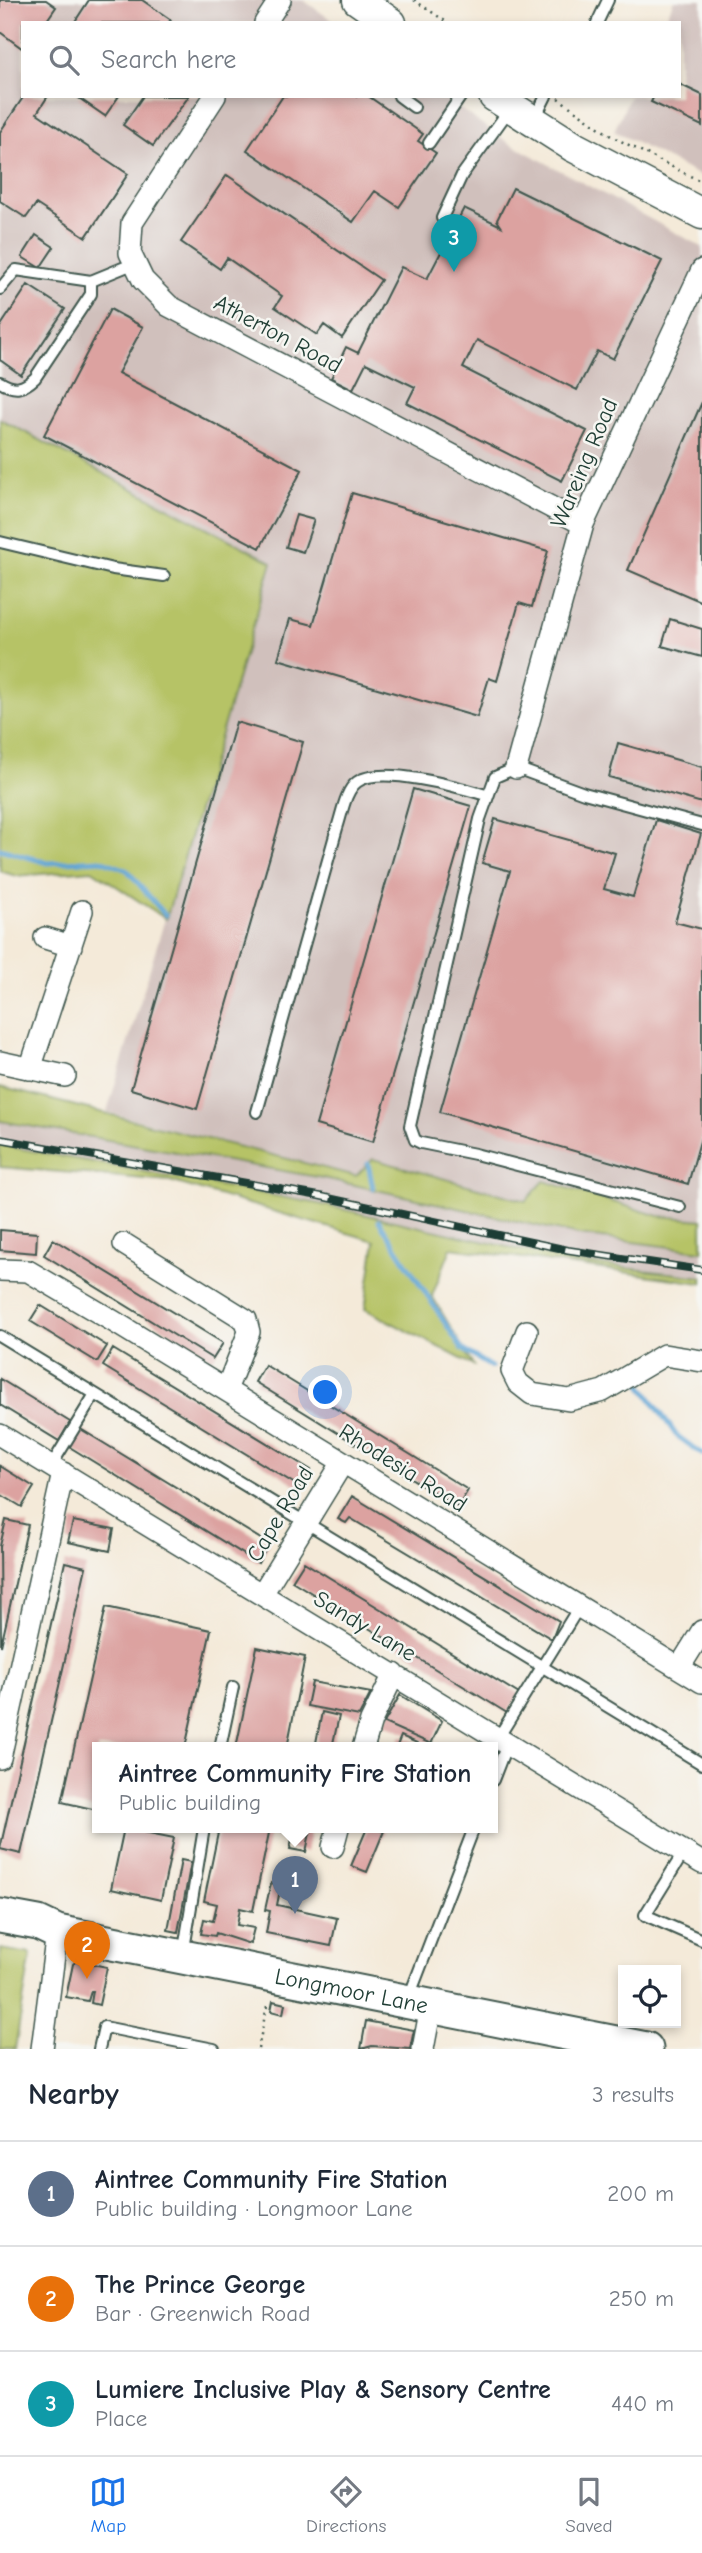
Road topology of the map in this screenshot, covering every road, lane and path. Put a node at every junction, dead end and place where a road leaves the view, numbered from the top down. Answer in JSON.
{"nodes":[{"id":1,"x":280,"y":0,"type":"edge"},
{"id":2,"x":414,"y":0,"type":"edge"},
{"id":3,"x":608,"y":0,"type":"edge"},
{"id":4,"x":266,"y":21,"type":"edge"},
{"id":5,"x":445,"y":21,"type":"edge"},
{"id":6,"x":598,"y":21,"type":"edge"},
{"id":7,"x":214,"y":98,"type":"edge"},
{"id":8,"x":402,"y":98,"type":"edge"},
{"id":9,"x":460,"y":98,"type":"edge"},
{"id":10,"x":541,"y":98,"type":"edge"},
{"id":11,"x":558,"y":98,"type":"edge"},
{"id":12,"x":414,"y":107,"type":"dead end"},
{"id":13,"x":512,"y":109,"type":"edge"},
{"id":14,"x":429,"y":143,"type":"dead end"},
{"id":15,"x":702,"y":182,"type":"edge"},
{"id":16,"x":702,"y":214,"type":"edge"},
{"id":17,"x":442,"y":218,"type":"dead end"},
{"id":18,"x":135,"y":263,"type":"junction"},
{"id":19,"x":702,"y":270,"type":"edge"},
{"id":20,"x":90,"y":281,"type":"junction"},
{"id":21,"x":0,"y":289,"type":"edge"},
{"id":22,"x":0,"y":382,"type":"edge"},
{"id":23,"x":583,"y":524,"type":"junction"},
{"id":24,"x":0,"y":542,"type":"edge"},
{"id":25,"x":164,"y":576,"type":"dead end"},
{"id":26,"x":516,"y":768,"type":"junction"},
{"id":27,"x":486,"y":795,"type":"junction"},
{"id":28,"x":702,"y":825,"type":"edge"},
{"id":29,"x":82,"y":911,"type":"dead end"},
{"id":30,"x":45,"y":938,"type":"dead end"},
{"id":31,"x":71,"y":946,"type":"junction"},
{"id":32,"x":0,"y":1062,"type":"edge"},
{"id":33,"x":30,"y":1069,"type":"junction"},
{"id":34,"x":65,"y":1076,"type":"dead end"},
{"id":35,"x":257,"y":1112,"type":"dead end"},
{"id":36,"x":680,"y":1207,"type":"dead end"},
{"id":37,"x":124,"y":1244,"type":"dead end"},
{"id":38,"x":0,"y":1270,"type":"edge"},
{"id":39,"x":527,"y":1331,"type":"dead end"},
{"id":40,"x":0,"y":1336,"type":"edge"},
{"id":41,"x":702,"y":1362,"type":"edge"},
{"id":42,"x":226,"y":1390,"type":"junction"},
{"id":43,"x":94,"y":1394,"type":"junction"},
{"id":44,"x":0,"y":1435,"type":"edge"},
{"id":45,"x":343,"y":1462,"type":"junction"},
{"id":46,"x":57,"y":1470,"type":"junction"},
{"id":47,"x":305,"y":1523,"type":"junction"},
{"id":48,"x":262,"y":1594,"type":"junction"},
{"id":49,"x":579,"y":1606,"type":"junction"},
{"id":50,"x":702,"y":1630,"type":"edge"},
{"id":51,"x":542,"y":1667,"type":"junction"},
{"id":52,"x":679,"y":1668,"type":"junction"},
{"id":53,"x":394,"y":1675,"type":"junction"},
{"id":54,"x":702,"y":1682,"type":"edge"},
{"id":55,"x":233,"y":1687,"type":"dead end"},
{"id":56,"x":503,"y":1741,"type":"junction"},
{"id":57,"x":221,"y":1742,"type":"edge"},
{"id":58,"x":365,"y":1742,"type":"edge"},
{"id":59,"x":0,"y":1758,"type":"edge"},
{"id":60,"x":498,"y":1760,"type":"edge"},
{"id":61,"x":702,"y":1764,"type":"edge"},
{"id":62,"x":203,"y":1833,"type":"edge"},
{"id":63,"x":472,"y":1833,"type":"edge"},
{"id":64,"x":693,"y":1857,"type":"edge"},
{"id":65,"x":0,"y":1916,"type":"edge"},
{"id":66,"x":57,"y":1933,"type":"junction"},
{"id":67,"x":0,"y":1938,"type":"edge"},
{"id":68,"x":702,"y":1940,"type":"edge"},
{"id":69,"x":182,"y":1957,"type":"junction"},
{"id":70,"x":274,"y":1976,"type":"junction"},
{"id":71,"x":419,"y":2005,"type":"junction"},
{"id":72,"x":544,"y":2039,"type":"edge"},
{"id":73,"x":42,"y":2049,"type":"edge"},
{"id":74,"x":99,"y":2049,"type":"edge"},
{"id":75,"x":214,"y":2049,"type":"edge"},
{"id":76,"x":258,"y":2049,"type":"edge"},
{"id":77,"x":423,"y":2049,"type":"edge"},
{"id":78,"x":646,"y":2049,"type":"edge"}],
"edges":[{"from":1,"to":4,"type":"street"},
{"from":2,"to":5,"type":"path"},
{"from":3,"to":6,"type":"lane"},
{"from":7,"to":18,"type":"street","name":"Atherton Road"},
{"from":8,"to":12,"type":"lane"},
{"from":9,"to":14,"type":"lane"},
{"from":10,"to":13,"type":"lane"},
{"from":11,"to":15,"type":"path"},
{"from":13,"to":16,"type":"street"},
{"from":13,"to":17,"type":"lane"},
{"from":18,"to":20,"type":"lane"},
{"from":18,"to":23,"type":"street","name":"Atherton Road"},
{"from":19,"to":23,"type":"street","name":"Wareing Road"},
{"from":20,"to":21,"type":"lane"},
{"from":20,"to":22,"type":"lane"},
{"from":23,"to":26,"type":"street","name":"Wareing Road"},
{"from":24,"to":25,"type":"lane"},
{"from":26,"to":27,"type":"lane"},
{"from":26,"to":28,"type":"lane"},
{"from":27,"to":35,"type":"lane"},
{"from":27,"to":36,"type":"lane"},
{"from":29,"to":31,"type":"street"},
{"from":30,"to":31,"type":"street"},
{"from":31,"to":33,"type":"street"},
{"from":32,"to":33,"type":"street"},
{"from":33,"to":34,"type":"street"},
{"from":37,"to":42,"type":"street"},
{"from":38,"to":42,"type":"street","name":"Rhodesia Road"},
{"from":39,"to":41,"type":"street"},
{"from":40,"to":43,"type":"lane"},
{"from":42,"to":45,"type":"street","name":"Rhodesia Road"},
{"from":43,"to":46,"type":"lane"},
{"from":43,"to":47,"type":"lane"},
{"from":44,"to":46,"type":"street","name":"Sandy Lane"},
{"from":45,"to":47,"type":"street","name":"Cape Road"},
{"from":45,"to":49,"type":"street","name":"Rhodesia Road"},
{"from":46,"to":48,"type":"street","name":"Sandy Lane"},
{"from":46,"to":59,"type":"street"},
{"from":47,"to":48,"type":"street","name":"Cape Road"},
{"from":47,"to":51,"type":"lane"},
{"from":48,"to":53,"type":"street","name":"Sandy Lane"},
{"from":49,"to":51,"type":"lane"},
{"from":49,"to":52,"type":"street","name":"Rhodesia Road"},
{"from":50,"to":52,"type":"street"},
{"from":51,"to":56,"type":"lane"},
{"from":51,"to":61,"type":"lane"},
{"from":52,"to":54,"type":"street","name":"Rhodesia Road"},
{"from":53,"to":56,"type":"street","name":"Sandy Lane"},
{"from":53,"to":58,"type":"street"},
{"from":55,"to":57,"type":"lane"},
{"from":56,"to":60,"type":"lane"},
{"from":56,"to":64,"type":"street","name":"Sandy Lane"},
{"from":62,"to":69,"type":"lane"},
{"from":63,"to":71,"type":"lane"},
{"from":64,"to":68,"type":"lane"},
{"from":65,"to":66,"type":"main road","name":"Longmoor Lane"},
{"from":66,"to":67,"type":"main road","name":"Longmoor Lane"},
{"from":66,"to":69,"type":"main road","name":"Longmoor Lane"},
{"from":66,"to":73,"type":"street"},
{"from":69,"to":70,"type":"main road","name":"Longmoor Lane"},
{"from":70,"to":71,"type":"main road","name":"Longmoor Lane"},
{"from":70,"to":76,"type":"path"},
{"from":71,"to":72,"type":"main road","name":"Longmoor Lane"},
{"from":71,"to":77,"type":"street"},
{"from":72,"to":78,"type":"main road","name":"Longmoor Lane"},
{"from":74,"to":75,"type":"lane"}]}
